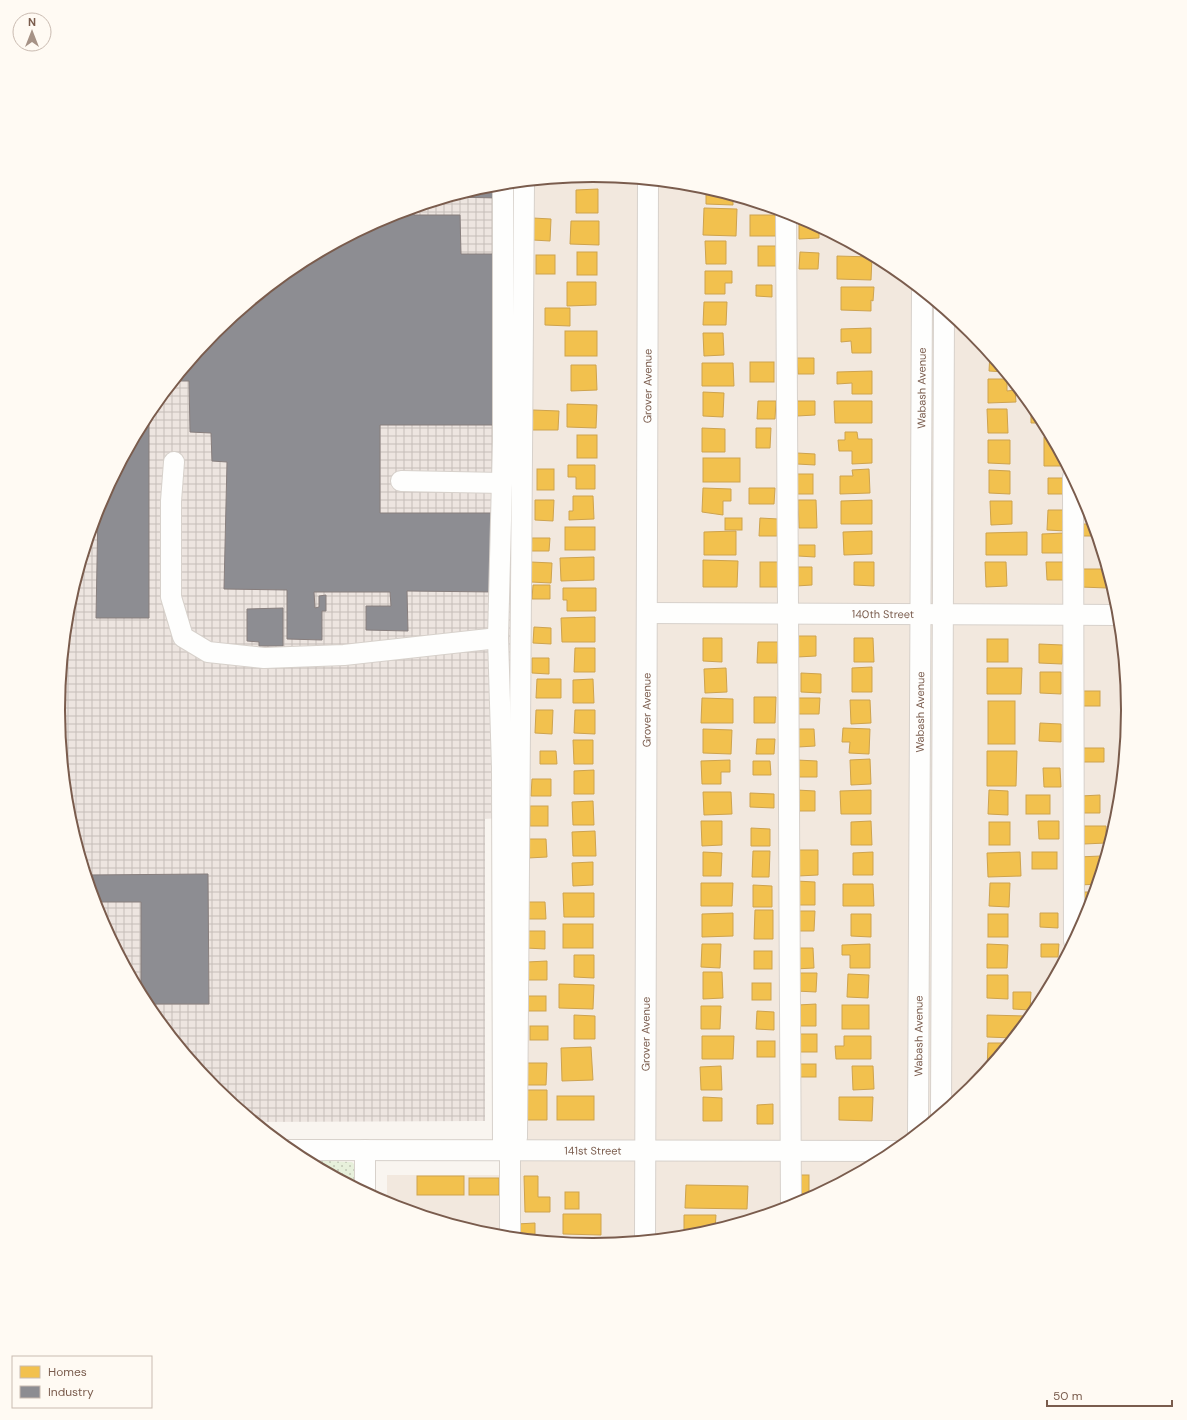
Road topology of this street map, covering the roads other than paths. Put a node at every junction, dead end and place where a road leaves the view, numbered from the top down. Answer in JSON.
{"nodes":[{"id":1,"x":648,"y":185,"type":"edge"},
{"id":2,"x":524,"y":186,"type":"edge"},
{"id":3,"x":503,"y":190,"type":"edge"},
{"id":4,"x":786,"y":218,"type":"edge"},
{"id":5,"x":922,"y":297,"type":"edge"},
{"id":6,"x":944,"y":315,"type":"edge"},
{"id":7,"x":174,"y":462,"type":"dead end"},
{"id":8,"x":401,"y":481,"type":"dead end"},
{"id":9,"x":502,"y":483,"type":"junction"},
{"id":10,"x":1073,"y":489,"type":"edge"},
{"id":11,"x":647,"y":613,"type":"junction"},
{"id":12,"x":789,"y":614,"type":"junction"},
{"id":13,"x":920,"y":614,"type":"junction"},
{"id":14,"x":943,"y":614,"type":"junction"},
{"id":15,"x":1074,"y":615,"type":"junction"},
{"id":16,"x":1113,"y":615,"type":"edge"},
{"id":17,"x":498,"y":638,"type":"junction"},
{"id":18,"x":1074,"y":929,"type":"edge"},
{"id":19,"x":941,"y":1108,"type":"edge"},
{"id":20,"x":918,"y":1127,"type":"edge"},
{"id":21,"x":302,"y":1150,"type":"edge"},
{"id":22,"x":365,"y":1150,"type":"junction"},
{"id":23,"x":510,"y":1150,"type":"junction"},
{"id":24,"x":645,"y":1150,"type":"junction"},
{"id":25,"x":791,"y":1151,"type":"junction"},
{"id":26,"x":884,"y":1151,"type":"edge"},
{"id":27,"x":365,"y":1186,"type":"edge"},
{"id":28,"x":791,"y":1200,"type":"edge"},
{"id":29,"x":510,"y":1231,"type":"edge"},
{"id":30,"x":645,"y":1236,"type":"edge"}],
"edges":[{"from":1,"to":11,"type":"street","name":"Grover Avenue"},
{"from":2,"to":23,"type":"street"},
{"from":3,"to":9,"type":"street"},
{"from":4,"to":12,"type":"street"},
{"from":5,"to":13,"type":"street","name":"Wabash Avenue"},
{"from":6,"to":14,"type":"street","name":"Wabash Avenue"},
{"from":7,"to":17,"type":"street"},
{"from":8,"to":9,"type":"street"},
{"from":9,"to":17,"type":"street"},
{"from":10,"to":15,"type":"street"},
{"from":11,"to":12,"type":"street","name":"140th Street"},
{"from":11,"to":24,"type":"street","name":"Grover Avenue"},
{"from":12,"to":13,"type":"street","name":"140th Street"},
{"from":12,"to":25,"type":"street"},
{"from":13,"to":14,"type":"street","name":"140th Street"},
{"from":13,"to":20,"type":"street","name":"Wabash Avenue"},
{"from":14,"to":15,"type":"street","name":"140th Street"},
{"from":14,"to":19,"type":"street","name":"Wabash Avenue"},
{"from":15,"to":16,"type":"street","name":"140th Street"},
{"from":15,"to":18,"type":"street"},
{"from":17,"to":23,"type":"street"},
{"from":21,"to":22,"type":"street","name":"141st Street"},
{"from":22,"to":23,"type":"street","name":"141st Street"},
{"from":22,"to":27,"type":"street"},
{"from":23,"to":24,"type":"street","name":"141st Street"},
{"from":23,"to":29,"type":"street"},
{"from":24,"to":25,"type":"street","name":"141st Street"},
{"from":24,"to":30,"type":"street","name":"Grover Avenue"},
{"from":25,"to":26,"type":"street","name":"141st Street"},
{"from":25,"to":28,"type":"street"}]}
